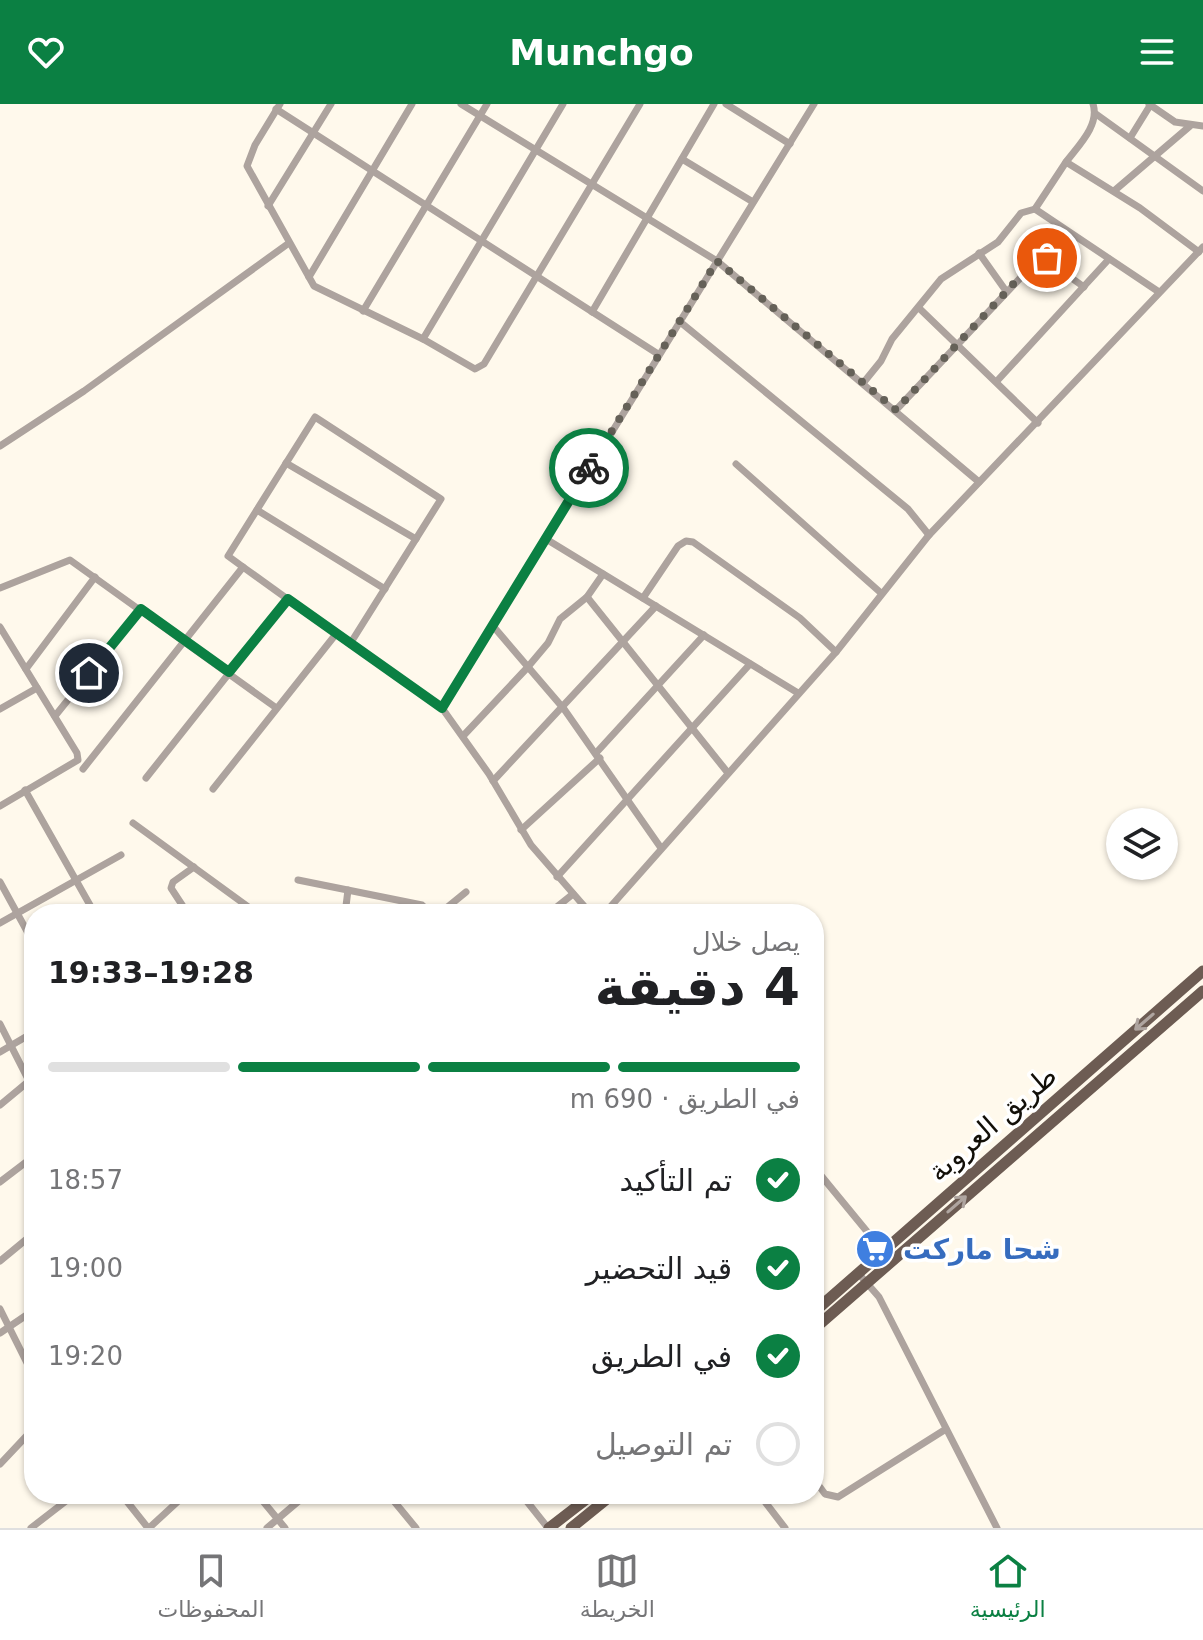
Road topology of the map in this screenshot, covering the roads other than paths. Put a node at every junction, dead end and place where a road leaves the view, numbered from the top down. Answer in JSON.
{"nodes":[{"id":1,"x":331,"y":104,"type":"edge"},
{"id":2,"x":412,"y":104,"type":"edge"},
{"id":3,"x":461,"y":104,"type":"edge"},
{"id":4,"x":487,"y":104,"type":"edge"},
{"id":5,"x":563,"y":104,"type":"edge"},
{"id":6,"x":640,"y":104,"type":"edge"},
{"id":7,"x":714,"y":104,"type":"edge"},
{"id":8,"x":726,"y":104,"type":"edge"},
{"id":9,"x":814,"y":104,"type":"edge"},
{"id":10,"x":1093,"y":104,"type":"edge"},
{"id":11,"x":1150,"y":104,"type":"edge"},
{"id":12,"x":278,"y":106,"type":"edge"},
{"id":13,"x":1096,"y":114,"type":"junction"},
{"id":14,"x":481,"y":115,"type":"junction"},
{"id":15,"x":1190,"y":126,"type":"junction"},
{"id":16,"x":1203,"y":126,"type":"edge"},
{"id":17,"x":313,"y":133,"type":"junction"},
{"id":18,"x":1130,"y":138,"type":"junction"},
{"id":19,"x":790,"y":144,"type":"junction"},
{"id":20,"x":536,"y":150,"type":"junction"},
{"id":21,"x":1156,"y":157,"type":"junction"},
{"id":22,"x":682,"y":159,"type":"junction"},
{"id":23,"x":1066,"y":162,"type":"junction"},
{"id":24,"x":372,"y":170,"type":"junction"},
{"id":25,"x":592,"y":183,"type":"junction"},
{"id":26,"x":1114,"y":191,"type":"junction"},
{"id":27,"x":1203,"y":191,"type":"edge"},
{"id":28,"x":753,"y":202,"type":"junction"},
{"id":29,"x":268,"y":206,"type":"junction"},
{"id":30,"x":427,"y":206,"type":"junction"},
{"id":31,"x":1035,"y":209,"type":"junction"},
{"id":32,"x":648,"y":215,"type":"junction"},
{"id":33,"x":480,"y":240,"type":"junction"},
{"id":34,"x":289,"y":243,"type":"junction"},
{"id":35,"x":1201,"y":249,"type":"edge"},
{"id":36,"x":979,"y":253,"type":"junction"},
{"id":37,"x":1109,"y":259,"type":"junction"},
{"id":38,"x":717,"y":261,"type":"junction"},
{"id":39,"x":536,"y":276,"type":"junction"},
{"id":40,"x":309,"y":277,"type":"junction"},
{"id":41,"x":1084,"y":287,"type":"junction"},
{"id":42,"x":1006,"y":291,"type":"junction"},
{"id":43,"x":1159,"y":292,"type":"junction"},
{"id":44,"x":920,"y":309,"type":"junction"},
{"id":45,"x":363,"y":311,"type":"junction"},
{"id":46,"x":592,"y":312,"type":"junction"},
{"id":47,"x":679,"y":321,"type":"junction"},
{"id":48,"x":423,"y":339,"type":"junction"},
{"id":49,"x":959,"y":343,"type":"junction"},
{"id":50,"x":658,"y":354,"type":"junction"},
{"id":51,"x":997,"y":381,"type":"junction"},
{"id":52,"x":864,"y":382,"type":"junction"},
{"id":53,"x":896,"y":410,"type":"junction"},
{"id":54,"x":1038,"y":423,"type":"junction"},
{"id":55,"x":0,"y":446,"type":"edge"},
{"id":56,"x":286,"y":463,"type":"junction"},
{"id":57,"x":736,"y":464,"type":"dead end"},
{"id":58,"x":979,"y":482,"type":"junction"},
{"id":59,"x":257,"y":510,"type":"junction"},
{"id":60,"x":929,"y":535,"type":"junction"},
{"id":61,"x":416,"y":539,"type":"junction"},
{"id":62,"x":546,"y":539,"type":"junction"},
{"id":63,"x":243,"y":567,"type":"junction"},
{"id":64,"x":603,"y":574,"type":"junction"},
{"id":65,"x":95,"y":577,"type":"junction"},
{"id":66,"x":0,"y":588,"type":"edge"},
{"id":67,"x":385,"y":589,"type":"junction"},
{"id":68,"x":881,"y":593,"type":"junction"},
{"id":69,"x":587,"y":597,"type":"junction"},
{"id":70,"x":643,"y":598,"type":"junction"},
{"id":71,"x":288,"y":599,"type":"junction"},
{"id":72,"x":656,"y":606,"type":"junction"},
{"id":73,"x":141,"y":609,"type":"junction"},
{"id":74,"x":493,"y":626,"type":"junction"},
{"id":75,"x":0,"y":627,"type":"edge"},
{"id":76,"x":336,"y":634,"type":"junction"},
{"id":77,"x":704,"y":635,"type":"junction"},
{"id":78,"x":184,"y":641,"type":"junction"},
{"id":79,"x":624,"y":643,"type":"junction"},
{"id":80,"x":350,"y":644,"type":"junction"},
{"id":81,"x":836,"y":652,"type":"junction"},
{"id":82,"x":750,"y":664,"type":"junction"},
{"id":83,"x":527,"y":668,"type":"junction"},
{"id":84,"x":26,"y":669,"type":"junction"},
{"id":85,"x":229,"y":672,"type":"junction"},
{"id":86,"x":657,"y":684,"type":"junction"},
{"id":87,"x":37,"y":688,"type":"junction"},
{"id":88,"x":798,"y":693,"type":"junction"},
{"id":89,"x":275,"y":707,"type":"junction"},
{"id":90,"x":442,"y":708,"type":"junction"},
{"id":91,"x":0,"y":709,"type":"edge"},
{"id":92,"x":564,"y":709,"type":"junction"},
{"id":93,"x":55,"y":716,"type":"junction"},
{"id":94,"x":692,"y":728,"type":"junction"},
{"id":95,"x":464,"y":735,"type":"junction"},
{"id":96,"x":598,"y":756,"type":"junction"},
{"id":97,"x":83,"y":769,"type":"dead end"},
{"id":98,"x":728,"y":773,"type":"junction"},
{"id":99,"x":146,"y":778,"type":"dead end"},
{"id":100,"x":493,"y":781,"type":"junction"},
{"id":101,"x":213,"y":789,"type":"dead end"},
{"id":102,"x":25,"y":790,"type":"junction"},
{"id":103,"x":627,"y":798,"type":"junction"},
{"id":104,"x":0,"y":806,"type":"edge"},
{"id":105,"x":133,"y":823,"type":"dead end"},
{"id":106,"x":521,"y":830,"type":"junction"},
{"id":107,"x":661,"y":848,"type":"junction"},
{"id":108,"x":121,"y":855,"type":"dead end"},
{"id":109,"x":194,"y":867,"type":"junction"},
{"id":110,"x":557,"y":877,"type":"junction"},
{"id":111,"x":76,"y":879,"type":"junction"},
{"id":112,"x":298,"y":880,"type":"dead end"},
{"id":113,"x":0,"y":882,"type":"edge"},
{"id":114,"x":348,"y":890,"type":"junction"},
{"id":115,"x":466,"y":892,"type":"dead end"},
{"id":116,"x":573,"y":894,"type":"junction"},
{"id":117,"x":34,"y":904,"type":"edge"},
{"id":118,"x":90,"y":904,"type":"edge"},
{"id":119,"x":181,"y":904,"type":"edge"},
{"id":120,"x":244,"y":904,"type":"edge"},
{"id":121,"x":346,"y":904,"type":"edge"},
{"id":122,"x":417,"y":904,"type":"edge"},
{"id":123,"x":451,"y":904,"type":"edge"},
{"id":124,"x":560,"y":904,"type":"edge"},
{"id":125,"x":582,"y":904,"type":"edge"},
{"id":126,"x":613,"y":904,"type":"edge"},
{"id":127,"x":24,"y":910,"type":"edge"},
{"id":128,"x":17,"y":914,"type":"junction"},
{"id":129,"x":0,"y":923,"type":"edge"},
{"id":130,"x":24,"y":926,"type":"edge"},
{"id":131,"x":1203,"y":971,"type":"edge"},
{"id":132,"x":1203,"y":991,"type":"edge"},
{"id":133,"x":0,"y":1024,"type":"edge"},
{"id":134,"x":24,"y":1038,"type":"edge"},
{"id":135,"x":11,"y":1045,"type":"junction"},
{"id":136,"x":0,"y":1052,"type":"edge"},
{"id":137,"x":24,"y":1071,"type":"edge"},
{"id":138,"x":24,"y":1085,"type":"edge"},
{"id":139,"x":0,"y":1105,"type":"edge"},
{"id":140,"x":24,"y":1164,"type":"edge"},
{"id":141,"x":824,"y":1179,"type":"edge"},
{"id":142,"x":0,"y":1182,"type":"edge"},
{"id":143,"x":24,"y":1241,"type":"edge"},
{"id":144,"x":883,"y":1251,"type":"junction"},
{"id":145,"x":0,"y":1261,"type":"edge"},
{"id":146,"x":858,"y":1273,"type":"junction"},
{"id":147,"x":867,"y":1283,"type":"junction"},
{"id":148,"x":824,"y":1303,"type":"edge"},
{"id":149,"x":0,"y":1309,"type":"edge"},
{"id":150,"x":24,"y":1317,"type":"edge"},
{"id":151,"x":824,"y":1320,"type":"edge"},
{"id":152,"x":10,"y":1327,"type":"junction"},
{"id":153,"x":0,"y":1333,"type":"edge"},
{"id":154,"x":24,"y":1356,"type":"edge"},
{"id":155,"x":946,"y":1429,"type":"junction"},
{"id":156,"x":24,"y":1439,"type":"edge"},
{"id":157,"x":0,"y":1464,"type":"edge"},
{"id":158,"x":824,"y":1493,"type":"edge"},
{"id":159,"x":62,"y":1504,"type":"edge"},
{"id":160,"x":129,"y":1504,"type":"edge"},
{"id":161,"x":175,"y":1504,"type":"edge"},
{"id":162,"x":265,"y":1504,"type":"edge"},
{"id":163,"x":295,"y":1504,"type":"edge"},
{"id":164,"x":396,"y":1504,"type":"edge"},
{"id":165,"x":529,"y":1504,"type":"edge"},
{"id":166,"x":580,"y":1504,"type":"edge"},
{"id":167,"x":601,"y":1504,"type":"edge"},
{"id":168,"x":767,"y":1504,"type":"edge"},
{"id":169,"x":278,"y":1519,"type":"junction"},
{"id":170,"x":31,"y":1528,"type":"edge"},
{"id":171,"x":148,"y":1528,"type":"edge"},
{"id":172,"x":267,"y":1528,"type":"edge"},
{"id":173,"x":285,"y":1528,"type":"edge"},
{"id":174,"x":416,"y":1528,"type":"edge"},
{"id":175,"x":549,"y":1528,"type":"edge"},
{"id":176,"x":571,"y":1528,"type":"edge"},
{"id":177,"x":785,"y":1528,"type":"edge"},
{"id":178,"x":997,"y":1528,"type":"edge"}],
"edges":[{"from":1,"to":17,"type":"street"},
{"from":2,"to":24,"type":"street"},
{"from":3,"to":14,"type":"street"},
{"from":4,"to":14,"type":"street"},
{"from":5,"to":20,"type":"street"},
{"from":6,"to":25,"type":"street"},
{"from":7,"to":22,"type":"street"},
{"from":8,"to":19,"type":"street"},
{"from":9,"to":19,"type":"street"},
{"from":10,"to":13,"type":"street"},
{"from":11,"to":15,"type":"street"},
{"from":11,"to":18,"type":"street"},
{"from":12,"to":17,"type":"street"},
{"from":12,"to":29,"type":"street"},
{"from":13,"to":18,"type":"street"},
{"from":13,"to":23,"type":"street"},
{"from":14,"to":20,"type":"street"},
{"from":14,"to":30,"type":"street"},
{"from":15,"to":16,"type":"street"},
{"from":15,"to":21,"type":"street"},
{"from":17,"to":24,"type":"street"},
{"from":17,"to":29,"type":"street"},
{"from":18,"to":21,"type":"street"},
{"from":19,"to":28,"type":"street"},
{"from":20,"to":25,"type":"street"},
{"from":20,"to":33,"type":"street"},
{"from":21,"to":26,"type":"street"},
{"from":21,"to":27,"type":"street"},
{"from":22,"to":28,"type":"street"},
{"from":22,"to":32,"type":"street"},
{"from":23,"to":26,"type":"street"},
{"from":23,"to":31,"type":"street"},
{"from":24,"to":30,"type":"street"},
{"from":24,"to":40,"type":"street"},
{"from":25,"to":32,"type":"street"},
{"from":25,"to":39,"type":"street"},
{"from":26,"to":35,"type":"street"},
{"from":28,"to":38,"type":"street"},
{"from":29,"to":34,"type":"street"},
{"from":30,"to":33,"type":"street"},
{"from":30,"to":45,"type":"street"},
{"from":31,"to":36,"type":"street"},
{"from":31,"to":37,"type":"street"},
{"from":32,"to":38,"type":"street"},
{"from":32,"to":46,"type":"street"},
{"from":33,"to":39,"type":"street"},
{"from":33,"to":48,"type":"street"},
{"from":34,"to":40,"type":"street"},
{"from":34,"to":55,"type":"street"},
{"from":35,"to":43,"type":"street"},
{"from":36,"to":42,"type":"street"},
{"from":36,"to":44,"type":"street"},
{"from":37,"to":41,"type":"street"},
{"from":37,"to":43,"type":"street"},
{"from":38,"to":47,"type":"street"},
{"from":38,"to":52,"type":"street"},
{"from":39,"to":46,"type":"street"},
{"from":39,"to":48,"type":"street"},
{"from":40,"to":45,"type":"street"},
{"from":41,"to":42,"type":"street"},
{"from":41,"to":51,"type":"street"},
{"from":42,"to":49,"type":"street"},
{"from":43,"to":54,"type":"street"},
{"from":44,"to":49,"type":"street"},
{"from":44,"to":52,"type":"street"},
{"from":45,"to":48,"type":"street"},
{"from":46,"to":50,"type":"street"},
{"from":47,"to":50,"type":"street"},
{"from":47,"to":60,"type":"street"},
{"from":49,"to":51,"type":"street"},
{"from":49,"to":53,"type":"street"},
{"from":50,"to":62,"type":"street"},
{"from":51,"to":54,"type":"street"},
{"from":52,"to":53,"type":"street"},
{"from":53,"to":58,"type":"street"},
{"from":54,"to":58,"type":"street"},
{"from":56,"to":59,"type":"street"},
{"from":56,"to":61,"type":"street"},
{"from":56,"to":61,"type":"street"},
{"from":57,"to":68,"type":"street"},
{"from":58,"to":60,"type":"street"},
{"from":59,"to":63,"type":"street"},
{"from":59,"to":67,"type":"street"},
{"from":60,"to":68,"type":"street"},
{"from":61,"to":67,"type":"street"},
{"from":62,"to":64,"type":"street"},
{"from":62,"to":74,"type":"street"},
{"from":63,"to":71,"type":"street"},
{"from":63,"to":78,"type":"street"},
{"from":64,"to":69,"type":"street"},
{"from":64,"to":70,"type":"street"},
{"from":65,"to":66,"type":"street"},
{"from":65,"to":73,"type":"street"},
{"from":65,"to":84,"type":"street"},
{"from":67,"to":80,"type":"street"},
{"from":68,"to":81,"type":"street"},
{"from":69,"to":79,"type":"street"},
{"from":69,"to":83,"type":"street"},
{"from":70,"to":72,"type":"street"},
{"from":70,"to":81,"type":"street"},
{"from":71,"to":76,"type":"street"},
{"from":71,"to":85,"type":"street"},
{"from":72,"to":77,"type":"street"},
{"from":72,"to":79,"type":"street"},
{"from":73,"to":78,"type":"street"},
{"from":73,"to":93,"type":"street"},
{"from":74,"to":83,"type":"street"},
{"from":74,"to":90,"type":"street"},
{"from":75,"to":84,"type":"street"},
{"from":76,"to":80,"type":"street"},
{"from":76,"to":89,"type":"street"},
{"from":77,"to":82,"type":"street"},
{"from":77,"to":86,"type":"street"},
{"from":78,"to":85,"type":"street"},
{"from":78,"to":97,"type":"street"},
{"from":79,"to":86,"type":"street"},
{"from":79,"to":92,"type":"street"},
{"from":80,"to":90,"type":"street"},
{"from":81,"to":88,"type":"street"},
{"from":82,"to":88,"type":"street"},
{"from":82,"to":94,"type":"street"},
{"from":83,"to":92,"type":"street"},
{"from":83,"to":95,"type":"street"},
{"from":84,"to":87,"type":"street"},
{"from":85,"to":89,"type":"street"},
{"from":85,"to":99,"type":"street"},
{"from":86,"to":94,"type":"street"},
{"from":86,"to":96,"type":"street"},
{"from":87,"to":91,"type":"street"},
{"from":87,"to":93,"type":"street"},
{"from":88,"to":98,"type":"street"},
{"from":89,"to":101,"type":"street"},
{"from":90,"to":95,"type":"street"},
{"from":92,"to":96,"type":"street"},
{"from":92,"to":100,"type":"street"},
{"from":93,"to":102,"type":"street"},
{"from":94,"to":98,"type":"street"},
{"from":94,"to":103,"type":"street"},
{"from":95,"to":100,"type":"street"},
{"from":96,"to":103,"type":"street"},
{"from":96,"to":106,"type":"street"},
{"from":98,"to":107,"type":"street"},
{"from":100,"to":106,"type":"street"},
{"from":102,"to":104,"type":"street"},
{"from":102,"to":111,"type":"street"},
{"from":103,"to":107,"type":"street"},
{"from":103,"to":110,"type":"street"},
{"from":105,"to":109,"type":"street"},
{"from":106,"to":110,"type":"street"},
{"from":107,"to":126,"type":"street"},
{"from":108,"to":111,"type":"street"},
{"from":109,"to":119,"type":"street"},
{"from":109,"to":120,"type":"street"},
{"from":110,"to":116,"type":"street"},
{"from":111,"to":117,"type":"street"},
{"from":111,"to":118,"type":"street"},
{"from":112,"to":114,"type":"street"},
{"from":113,"to":128,"type":"street"},
{"from":114,"to":121,"type":"street"},
{"from":114,"to":122,"type":"street"},
{"from":115,"to":123,"type":"street"},
{"from":116,"to":124,"type":"street"},
{"from":116,"to":125,"type":"street"},
{"from":127,"to":128,"type":"street"},
{"from":128,"to":129,"type":"street"},
{"from":128,"to":130,"type":"street"},
{"from":131,"to":144,"type":"main road","name":"طريق العروبة","one_way":true},
{"from":147,"to":132,"type":"main road","one_way":true},
{"from":133,"to":135,"type":"street"},
{"from":134,"to":135,"type":"street"},
{"from":135,"to":136,"type":"street"},
{"from":135,"to":137,"type":"street"},
{"from":138,"to":139,"type":"street"},
{"from":140,"to":142,"type":"street"},
{"from":141,"to":144,"type":"street"},
{"from":143,"to":145,"type":"street"},
{"from":144,"to":146,"type":"main road","name":"طريق العروبة"},
{"from":146,"to":147,"type":"street"},
{"from":146,"to":148,"type":"main road","name":"طريق العروبة"},
{"from":147,"to":151,"type":"main road"},
{"from":147,"to":155,"type":"street"},
{"from":149,"to":152,"type":"street"},
{"from":150,"to":152,"type":"street"},
{"from":152,"to":153,"type":"street"},
{"from":152,"to":154,"type":"street"},
{"from":155,"to":158,"type":"street"},
{"from":155,"to":178,"type":"street"},
{"from":156,"to":157,"type":"street"},
{"from":159,"to":170,"type":"street"},
{"from":160,"to":171,"type":"street"},
{"from":161,"to":171,"type":"street"},
{"from":162,"to":169,"type":"street"},
{"from":163,"to":169,"type":"street"},
{"from":164,"to":174,"type":"street"},
{"from":165,"to":175,"type":"street"},
{"from":166,"to":175,"type":"main road"},
{"from":167,"to":176,"type":"main road"},
{"from":168,"to":177,"type":"street"},
{"from":169,"to":172,"type":"street"},
{"from":169,"to":173,"type":"street"}]}
